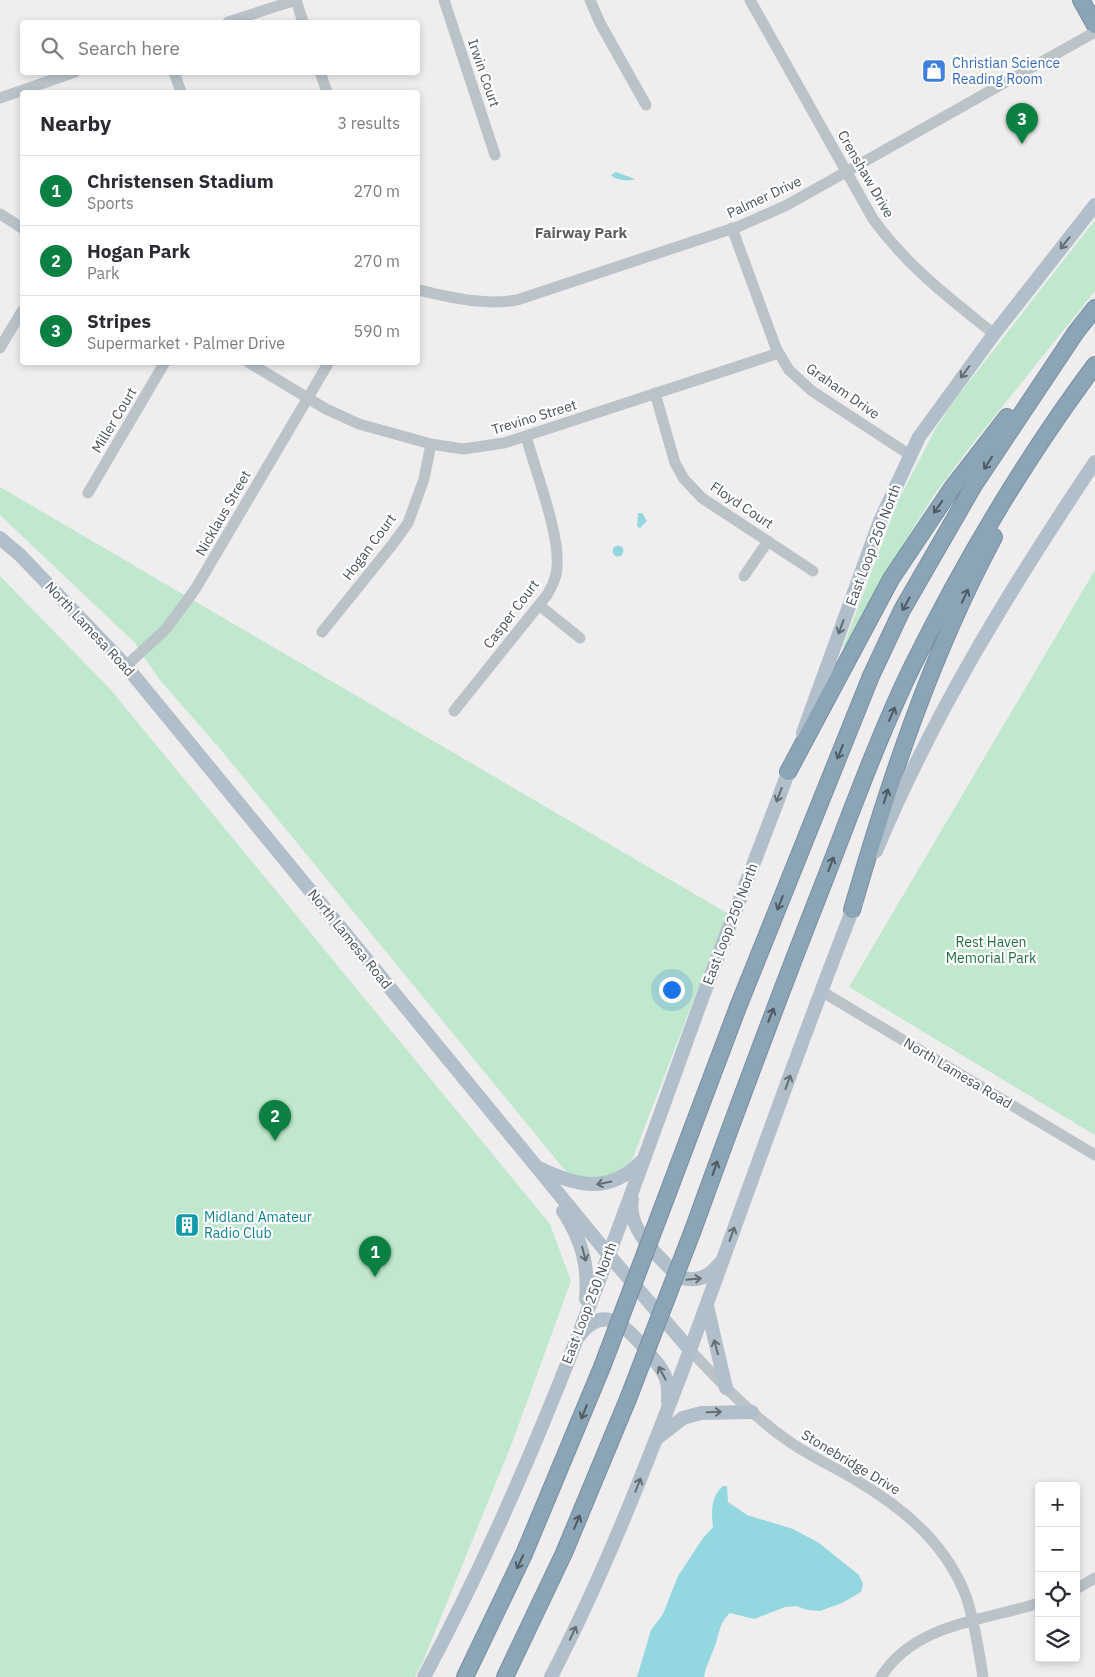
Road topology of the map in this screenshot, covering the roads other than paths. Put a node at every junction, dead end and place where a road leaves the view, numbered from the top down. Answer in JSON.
{"nodes":[{"id":1,"x":296,"y":0,"type":"edge"},
{"id":2,"x":444,"y":0,"type":"edge"},
{"id":3,"x":590,"y":0,"type":"edge"},
{"id":4,"x":750,"y":0,"type":"edge"},
{"id":5,"x":1081,"y":0,"type":"edge"},
{"id":6,"x":234,"y":20,"type":"edge"},
{"id":7,"x":302,"y":20,"type":"edge"},
{"id":8,"x":1095,"y":25,"type":"edge"},
{"id":9,"x":1095,"y":32,"type":"edge"},
{"id":10,"x":66,"y":75,"type":"edge"},
{"id":11,"x":175,"y":75,"type":"edge"},
{"id":12,"x":321,"y":75,"type":"edge"},
{"id":13,"x":23,"y":90,"type":"edge"},
{"id":14,"x":180,"y":90,"type":"edge"},
{"id":15,"x":325,"y":90,"type":"edge"},
{"id":16,"x":20,"y":91,"type":"edge"},
{"id":17,"x":0,"y":98,"type":"edge"},
{"id":18,"x":646,"y":105,"type":"dead end"},
{"id":19,"x":495,"y":155,"type":"dead end"},
{"id":20,"x":846,"y":172,"type":"junction"},
{"id":21,"x":1095,"y":205,"type":"edge"},
{"id":22,"x":0,"y":214,"type":"edge"},
{"id":23,"x":20,"y":227,"type":"edge"},
{"id":24,"x":732,"y":228,"type":"junction"},
{"id":25,"x":420,"y":290,"type":"edge"},
{"id":26,"x":1095,"y":308,"type":"edge"},
{"id":27,"x":20,"y":314,"type":"edge"},
{"id":28,"x":1076,"y":332,"type":"junction"},
{"id":29,"x":994,"y":334,"type":"junction"},
{"id":30,"x":0,"y":348,"type":"edge"},
{"id":31,"x":779,"y":353,"type":"junction"},
{"id":32,"x":163,"y":365,"type":"edge"},
{"id":33,"x":253,"y":365,"type":"edge"},
{"id":34,"x":327,"y":365,"type":"edge"},
{"id":35,"x":1093,"y":367,"type":"edge"},
{"id":36,"x":655,"y":393,"type":"junction"},
{"id":37,"x":308,"y":398,"type":"junction"},
{"id":38,"x":526,"y":436,"type":"junction"},
{"id":39,"x":431,"y":444,"type":"junction"},
{"id":40,"x":910,"y":455,"type":"junction"},
{"id":41,"x":1095,"y":462,"type":"edge"},
{"id":42,"x":88,"y":493,"type":"dead end"},
{"id":43,"x":0,"y":538,"type":"edge"},
{"id":44,"x":768,"y":541,"type":"junction"},
{"id":45,"x":813,"y":571,"type":"dead end"},
{"id":46,"x":744,"y":576,"type":"dead end"},
{"id":47,"x":539,"y":605,"type":"junction"},
{"id":48,"x":322,"y":632,"type":"dead end"},
{"id":49,"x":580,"y":638,"type":"dead end"},
{"id":50,"x":126,"y":666,"type":"junction"},
{"id":51,"x":454,"y":711,"type":"dead end"},
{"id":52,"x":788,"y":772,"type":"junction"},
{"id":53,"x":852,"y":910,"type":"junction"},
{"id":54,"x":821,"y":991,"type":"junction"},
{"id":55,"x":1095,"y":1155,"type":"edge"},
{"id":56,"x":645,"y":1158,"type":"junction"},
{"id":57,"x":536,"y":1166,"type":"junction"},
{"id":58,"x":608,"y":1254,"type":"junction"},
{"id":59,"x":723,"y":1259,"type":"junction"},
{"id":60,"x":707,"y":1306,"type":"junction"},
{"id":61,"x":581,"y":1324,"type":"junction"},
{"id":62,"x":690,"y":1350,"type":"junction"},
{"id":63,"x":567,"y":1362,"type":"junction"},
{"id":64,"x":726,"y":1388,"type":"junction"},
{"id":65,"x":752,"y":1412,"type":"junction"},
{"id":66,"x":663,"y":1420,"type":"junction"},
{"id":67,"x":656,"y":1439,"type":"junction"},
{"id":68,"x":1095,"y":1578,"type":"edge"},
{"id":69,"x":1080,"y":1587,"type":"edge"},
{"id":70,"x":1035,"y":1604,"type":"edge"},
{"id":71,"x":972,"y":1621,"type":"junction"},
{"id":72,"x":424,"y":1677,"type":"edge"},
{"id":73,"x":465,"y":1677,"type":"edge"},
{"id":74,"x":504,"y":1677,"type":"edge"},
{"id":75,"x":551,"y":1677,"type":"edge"},
{"id":76,"x":881,"y":1677,"type":"edge"},
{"id":77,"x":983,"y":1677,"type":"edge"}],
"edges":[{"from":1,"to":6,"type":"street"},
{"from":1,"to":7,"type":"street"},
{"from":2,"to":19,"type":"street","name":"Irwin Court"},
{"from":3,"to":18,"type":"street"},
{"from":4,"to":20,"type":"street","name":"Crenshaw Drive"},
{"from":5,"to":8,"type":"highway"},
{"from":9,"to":20,"type":"street","name":"Palmer Drive"},
{"from":10,"to":13,"type":"street"},
{"from":11,"to":14,"type":"street"},
{"from":12,"to":15,"type":"street"},
{"from":16,"to":17,"type":"street"},
{"from":20,"to":24,"type":"street","name":"Palmer Drive"},
{"from":20,"to":29,"type":"street","name":"Crenshaw Drive"},
{"from":21,"to":29,"type":"main road","name":"East Loop 250 North","one_way":true},
{"from":22,"to":23,"type":"street"},
{"from":24,"to":25,"type":"street","name":"Palmer Drive"},
{"from":24,"to":31,"type":"street","name":"Graham Drive"},
{"from":26,"to":28,"type":"highway"},
{"from":27,"to":30,"type":"street"},
{"from":28,"to":52,"type":"highway","one_way":true},
{"from":28,"to":73,"type":"highway","one_way":true,"bridge":true},
{"from":29,"to":40,"type":"main road","name":"East Loop 250 North","one_way":true},
{"from":31,"to":36,"type":"street","name":"Trevino Street"},
{"from":31,"to":40,"type":"street","name":"Graham Drive"},
{"from":32,"to":42,"type":"street","name":"Miller Court"},
{"from":33,"to":37,"type":"street","name":"Trevino Street"},
{"from":34,"to":37,"type":"street","name":"Nicklaus Street"},
{"from":53,"to":35,"type":"highway","one_way":true},
{"from":74,"to":35,"type":"highway","one_way":true,"bridge":true},
{"from":36,"to":38,"type":"street","name":"Trevino Street"},
{"from":36,"to":44,"type":"street","name":"Floyd Court"},
{"from":37,"to":39,"type":"street","name":"Trevino Street"},
{"from":37,"to":50,"type":"street","name":"Nicklaus Street"},
{"from":38,"to":39,"type":"street","name":"Trevino Street"},
{"from":38,"to":47,"type":"street","name":"Casper Court"},
{"from":39,"to":48,"type":"street","name":"Hogan Court"},
{"from":40,"to":52,"type":"main road","name":"East Loop 250 North","one_way":true},
{"from":41,"to":53,"type":"main road"},
{"from":43,"to":50,"type":"main road","name":"North Lamesa Road"},
{"from":44,"to":45,"type":"street","name":"Floyd Court"},
{"from":44,"to":46,"type":"street"},
{"from":47,"to":49,"type":"street"},
{"from":47,"to":51,"type":"street","name":"Casper Court"},
{"from":50,"to":57,"type":"main road","name":"North Lamesa Road"},
{"from":52,"to":56,"type":"main road","name":"East Loop 250 North","one_way":true},
{"from":53,"to":54,"type":"main road"},
{"from":54,"to":55,"type":"street","name":"North Lamesa Road"},
{"from":59,"to":54,"type":"main road","one_way":true},
{"from":56,"to":57,"type":"main road","one_way":true},
{"from":56,"to":58,"type":"main road","name":"East Loop 250 North"},
{"from":56,"to":59,"type":"main road","one_way":true},
{"from":57,"to":58,"type":"main road","name":"North Lamesa Road"},
{"from":57,"to":61,"type":"main road","one_way":true},
{"from":58,"to":61,"type":"main road","name":"East Loop 250 North"},
{"from":58,"to":62,"type":"main road","name":"North Lamesa Road"},
{"from":59,"to":60,"type":"main road"},
{"from":60,"to":62,"type":"main road"},
{"from":64,"to":60,"type":"main road","one_way":true},
{"from":61,"to":63,"type":"main road","name":"East Loop 250 North"},
{"from":62,"to":64,"type":"street","name":"Stonebridge Drive"},
{"from":62,"to":66,"type":"main road"},
{"from":66,"to":63,"type":"main road","one_way":true},
{"from":63,"to":72,"type":"main road","name":"East Loop 250 North"},
{"from":64,"to":65,"type":"street","name":"Stonebridge Drive"},
{"from":67,"to":65,"type":"main road","one_way":true},
{"from":65,"to":71,"type":"street","name":"Stonebridge Drive"},
{"from":66,"to":67,"type":"main road"},
{"from":75,"to":67,"type":"main road","one_way":true},
{"from":68,"to":69,"type":"street"},
{"from":70,"to":71,"type":"street"},
{"from":71,"to":76,"type":"street"},
{"from":71,"to":77,"type":"street","name":"Stonebridge Drive"}]}
